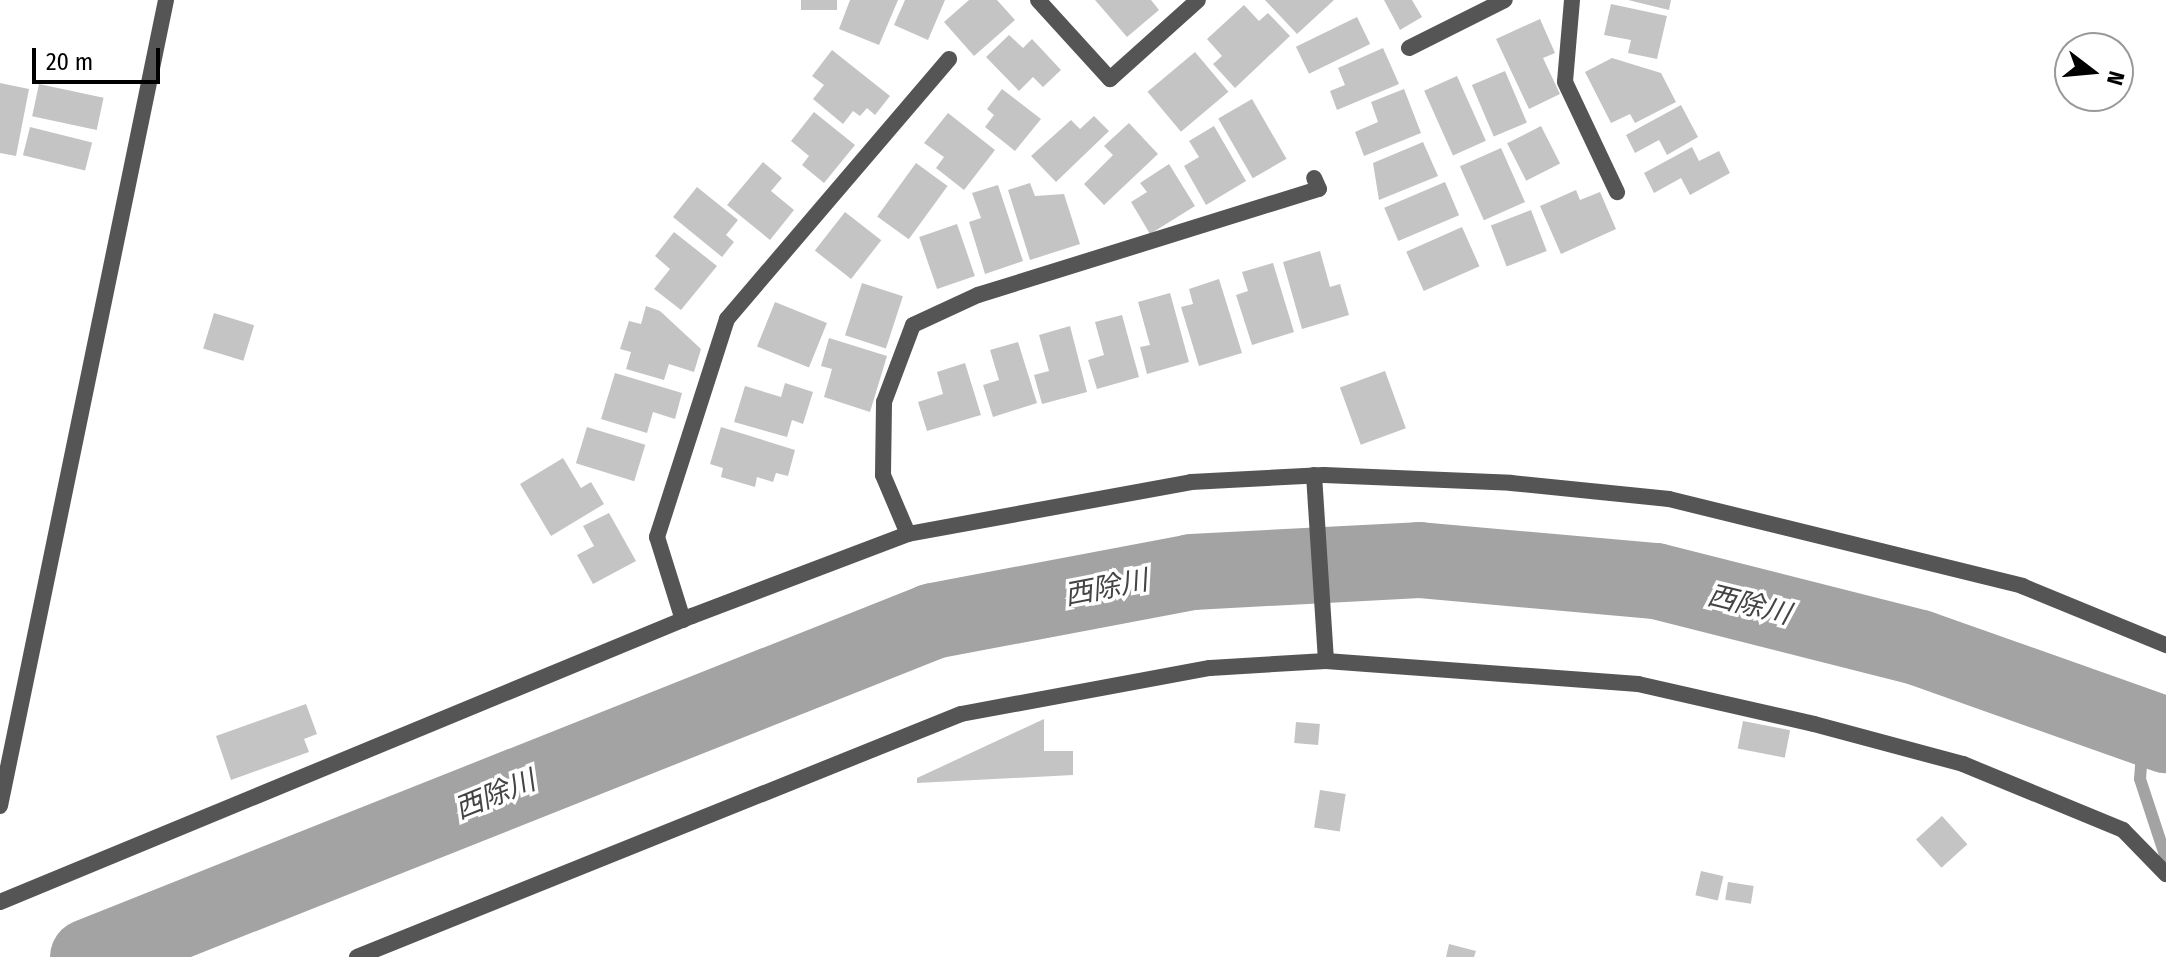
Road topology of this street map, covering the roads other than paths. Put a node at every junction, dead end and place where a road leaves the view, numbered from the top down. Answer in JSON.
{"nodes":[{"id":1,"x":166,"y":0,"type":"edge"},
{"id":2,"x":1038,"y":0,"type":"edge"},
{"id":3,"x":1198,"y":0,"type":"edge"},
{"id":4,"x":1505,"y":0,"type":"edge"},
{"id":5,"x":1572,"y":0,"type":"edge"},
{"id":6,"x":1409,"y":48,"type":"dead end"},
{"id":7,"x":949,"y":59,"type":"dead end"},
{"id":8,"x":1314,"y":178,"type":"dead end"},
{"id":9,"x":1617,"y":192,"type":"dead end"},
{"id":10,"x":1314,"y":475,"type":"junction"},
{"id":11,"x":908,"y":534,"type":"junction"},
{"id":12,"x":683,"y":620,"type":"junction"},
{"id":13,"x":2166,"y":645,"type":"edge"},
{"id":14,"x":1326,"y":661,"type":"junction"},
{"id":15,"x":0,"y":806,"type":"edge"},
{"id":16,"x":2166,"y":874,"type":"edge"},
{"id":17,"x":0,"y":902,"type":"edge"},
{"id":18,"x":357,"y":957,"type":"edge"}],
"edges":[{"from":1,"to":15,"type":"street"},
{"from":2,"to":3,"type":"street"},
{"from":4,"to":6,"type":"street"},
{"from":5,"to":9,"type":"street"},
{"from":7,"to":12,"type":"street"},
{"from":8,"to":11,"type":"street"},
{"from":10,"to":11,"type":"street"},
{"from":10,"to":13,"type":"street"},
{"from":10,"to":14,"type":"street"},
{"from":11,"to":12,"type":"street"},
{"from":12,"to":17,"type":"street"},
{"from":14,"to":16,"type":"street"},
{"from":14,"to":18,"type":"street"}]}
